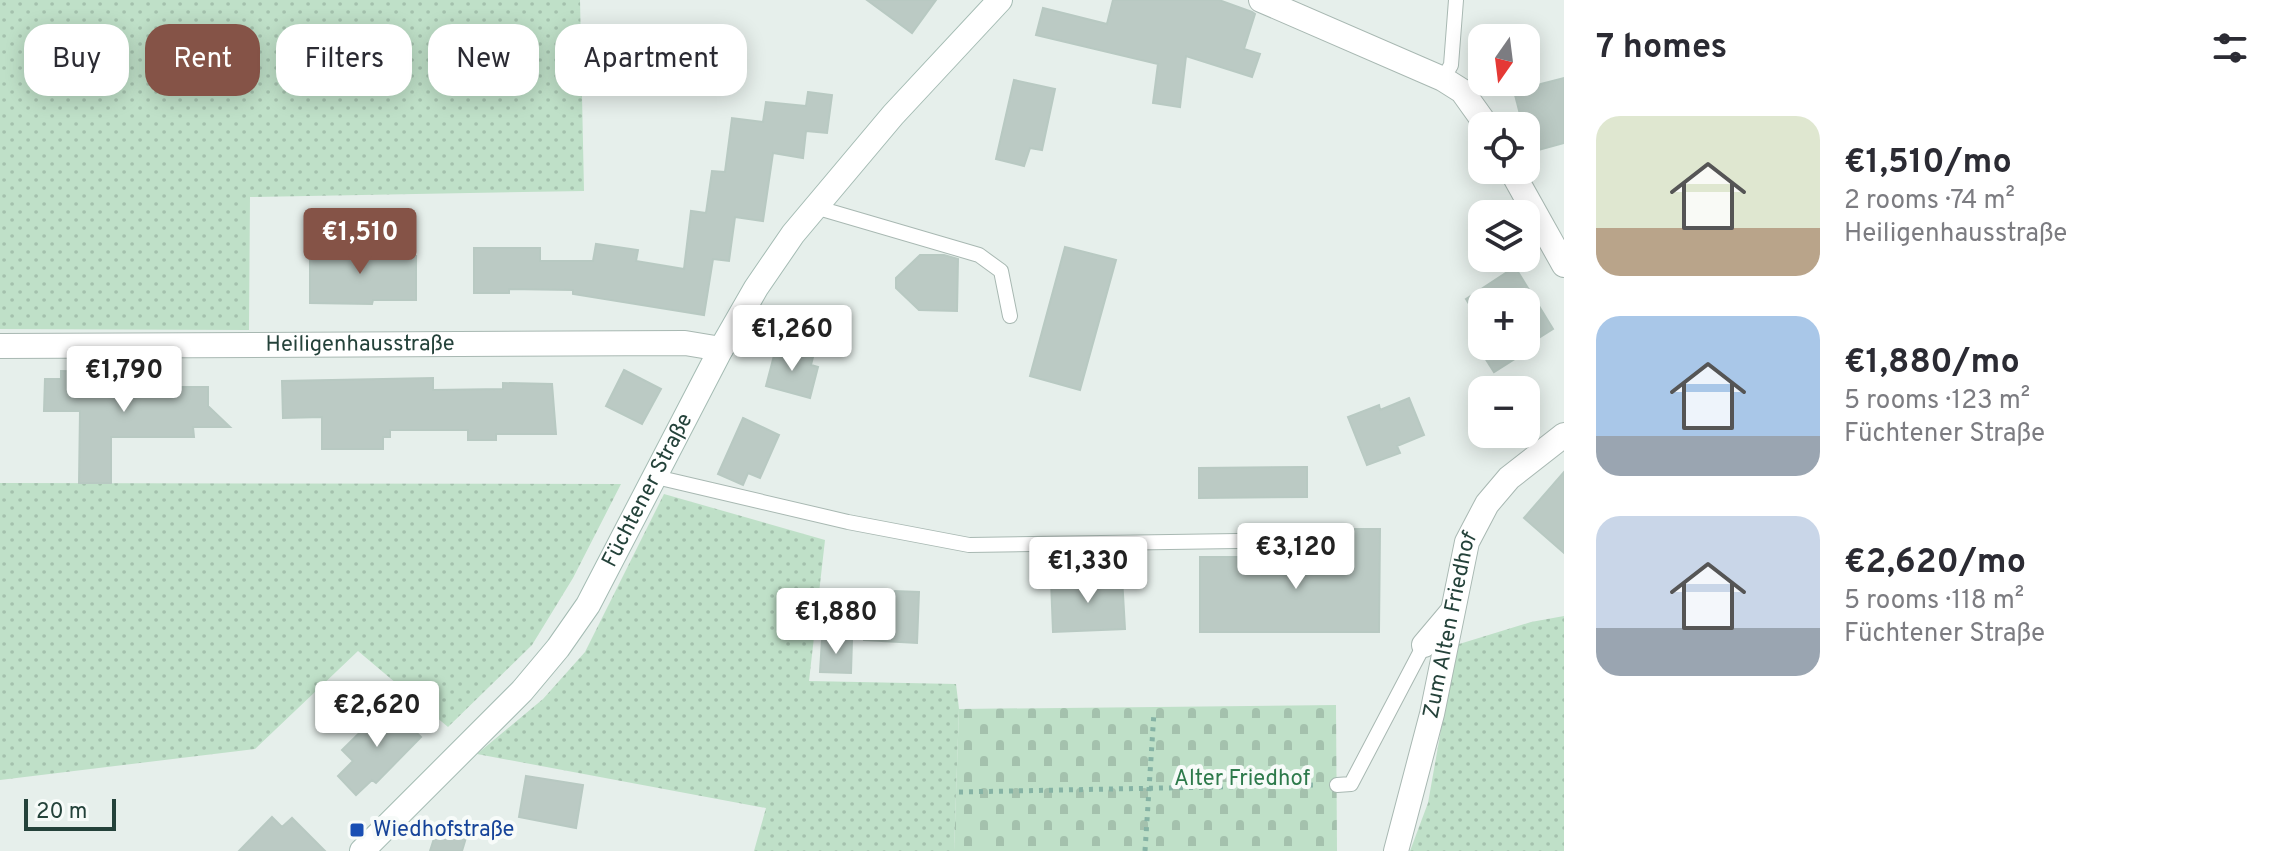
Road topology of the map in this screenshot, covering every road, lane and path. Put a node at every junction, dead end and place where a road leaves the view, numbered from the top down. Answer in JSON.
{"nodes":[{"id":1,"x":1000,"y":0,"type":"edge"},
{"id":2,"x":1261,"y":0,"type":"edge"},
{"id":3,"x":1456,"y":0,"type":"edge"},
{"id":4,"x":1443,"y":79,"type":"junction"},
{"id":5,"x":1477,"y":112,"type":"edge"},
{"id":6,"x":1519,"y":184,"type":"edge"},
{"id":7,"x":815,"y":207,"type":"junction"},
{"id":8,"x":1564,"y":265,"type":"edge"},
{"id":9,"x":1010,"y":316,"type":"dead end"},
{"id":10,"x":0,"y":346,"type":"edge"},
{"id":11,"x":721,"y":349,"type":"junction"},
{"id":12,"x":1564,"y":435,"type":"edge"},
{"id":13,"x":656,"y":477,"type":"junction"},
{"id":14,"x":1300,"y":540,"type":"dead end"},
{"id":15,"x":1451,"y":613,"type":"junction"},
{"id":16,"x":1424,"y":645,"type":"joint"},
{"id":17,"x":1154,"y":712,"type":"dead end"},
{"id":18,"x":1337,"y":785,"type":"joint"},
{"id":19,"x":1149,"y":788,"type":"junction"},
{"id":20,"x":959,"y":792,"type":"dead end"},
{"id":21,"x":362,"y":851,"type":"edge"},
{"id":22,"x":1145,"y":851,"type":"edge"},
{"id":23,"x":1396,"y":851,"type":"edge"}],
"edges":[{"from":1,"to":7,"type":"street","name":"Füchtener Straße"},
{"from":2,"to":4,"type":"street"},
{"from":3,"to":4,"type":"lane"},
{"from":4,"to":5,"type":"street"},
{"from":6,"to":8,"type":"street"},
{"from":7,"to":9,"type":"lane"},
{"from":7,"to":11,"type":"street","name":"Füchtener Straße"},
{"from":10,"to":11,"type":"street","name":"Heiligenhausstraße"},
{"from":11,"to":13,"type":"street","name":"Füchtener Straße"},
{"from":12,"to":15,"type":"street","name":"Zum Alten Friedhof"},
{"from":13,"to":14,"type":"lane"},
{"from":13,"to":21,"type":"street","name":"Füchtener Straße"},
{"from":15,"to":16,"type":"street"},
{"from":15,"to":23,"type":"street","name":"Zum Alten Friedhof"},
{"from":16,"to":18,"type":"lane"},
{"from":17,"to":19,"type":"path"},
{"from":18,"to":19,"type":"path"},
{"from":19,"to":20,"type":"path"},
{"from":19,"to":22,"type":"path"}]}
